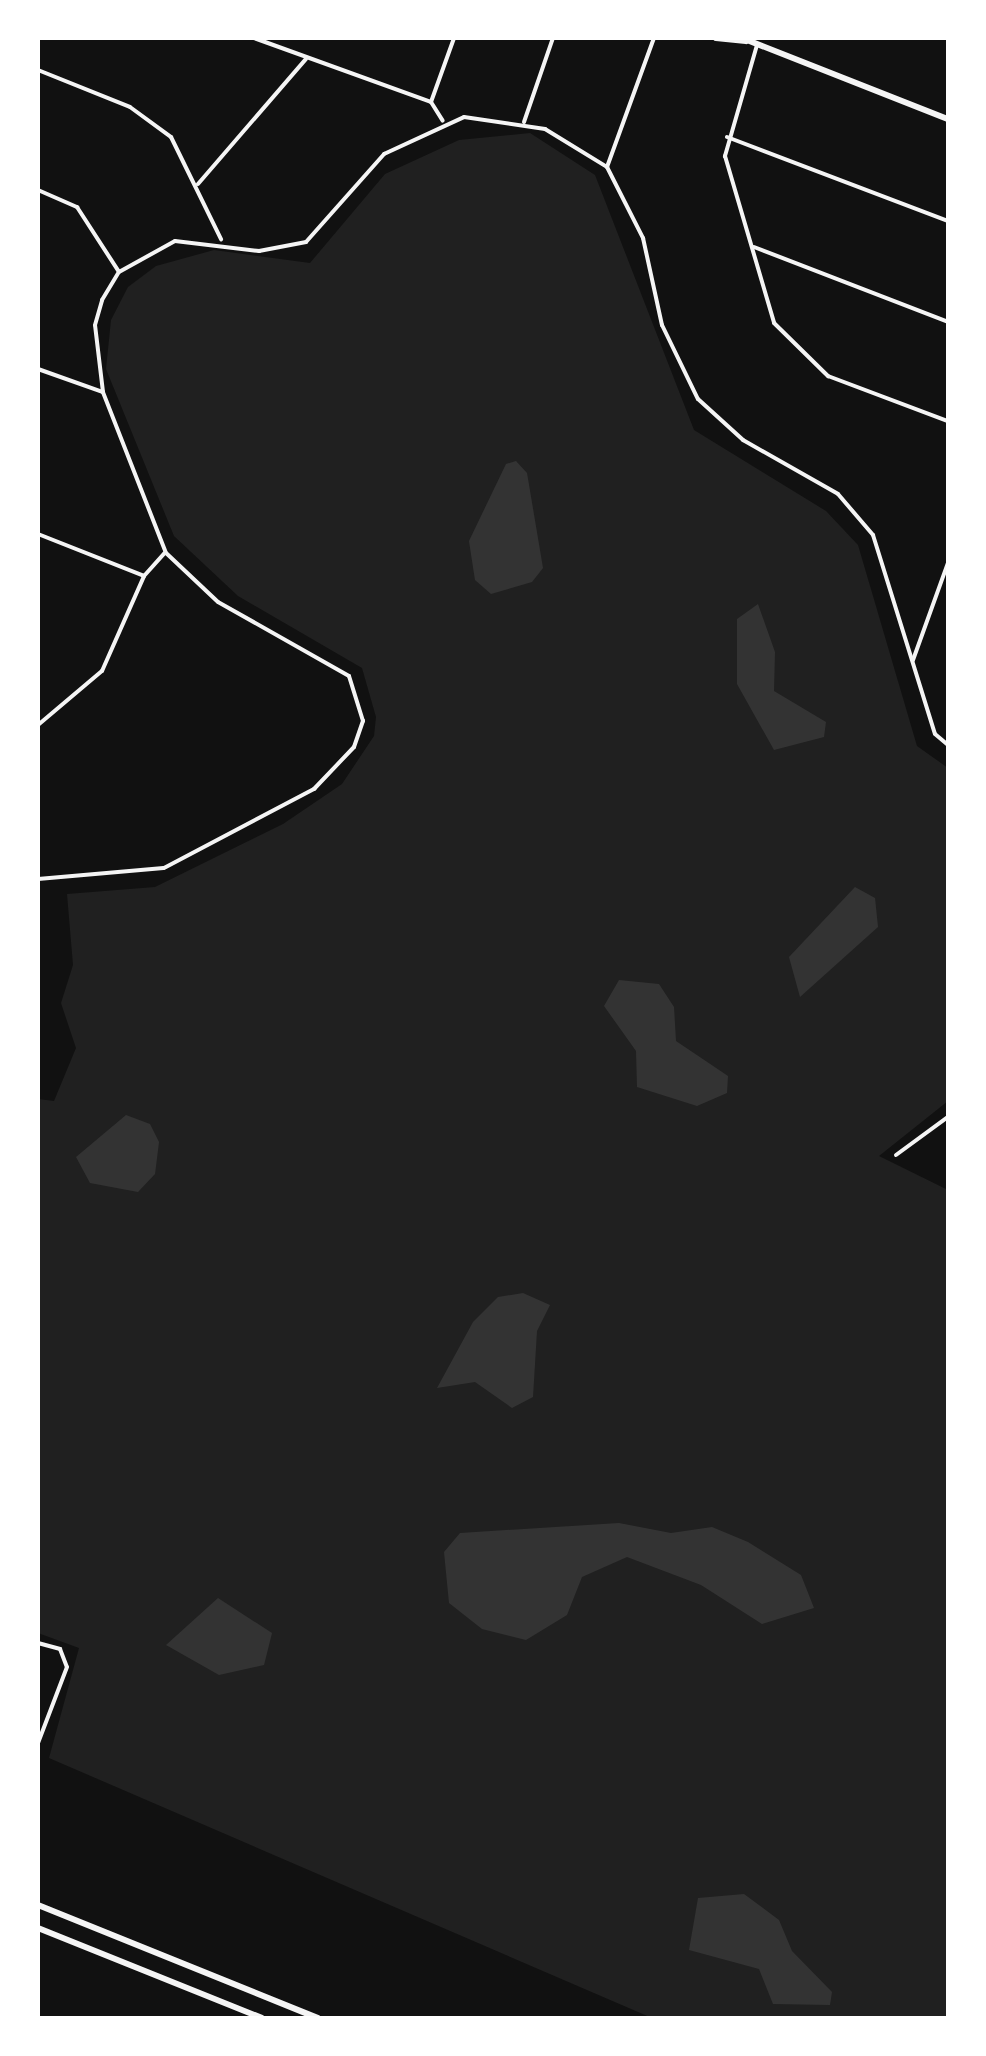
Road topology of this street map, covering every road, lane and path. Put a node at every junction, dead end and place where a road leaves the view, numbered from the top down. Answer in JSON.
{"nodes":[{"id":1,"x":254,"y":38,"type":"edge"},
{"id":2,"x":454,"y":38,"type":"edge"},
{"id":3,"x":553,"y":38,"type":"edge"},
{"id":4,"x":654,"y":38,"type":"edge"},
{"id":5,"x":716,"y":38,"type":"edge"},
{"id":6,"x":745,"y":39,"type":"edge"},
{"id":7,"x":757,"y":45,"type":"junction"},
{"id":8,"x":307,"y":58,"type":"junction"},
{"id":9,"x":39,"y":70,"type":"edge"},
{"id":10,"x":38,"y":79,"type":"edge"},
{"id":11,"x":431,"y":102,"type":"junction"},
{"id":12,"x":948,"y":119,"type":"edge"},
{"id":13,"x":443,"y":121,"type":"junction"},
{"id":14,"x":524,"y":122,"type":"junction"},
{"id":15,"x":726,"y":137,"type":"junction"},
{"id":16,"x":607,"y":167,"type":"junction"},
{"id":17,"x":198,"y":184,"type":"junction"},
{"id":18,"x":38,"y":190,"type":"edge"},
{"id":19,"x":948,"y":221,"type":"edge"},
{"id":20,"x":221,"y":239,"type":"junction"},
{"id":21,"x":754,"y":247,"type":"junction"},
{"id":22,"x":119,"y":272,"type":"junction"},
{"id":23,"x":948,"y":322,"type":"edge"},
{"id":24,"x":38,"y":369,"type":"edge"},
{"id":25,"x":103,"y":392,"type":"junction"},
{"id":26,"x":948,"y":421,"type":"edge"},
{"id":27,"x":38,"y":534,"type":"edge"},
{"id":28,"x":166,"y":553,"type":"junction"},
{"id":29,"x":948,"y":564,"type":"edge"},
{"id":30,"x":144,"y":576,"type":"junction"},
{"id":31,"x":913,"y":660,"type":"junction"},
{"id":32,"x":38,"y":725,"type":"edge"},
{"id":33,"x":948,"y":745,"type":"edge"},
{"id":34,"x":38,"y":880,"type":"edge"},
{"id":35,"x":948,"y":1116,"type":"edge"},
{"id":36,"x":945,"y":1122,"type":"edge"},
{"id":37,"x":896,"y":1155,"type":"dead end"},
{"id":38,"x":38,"y":1643,"type":"edge"},
{"id":39,"x":38,"y":1743,"type":"edge"},
{"id":40,"x":38,"y":1906,"type":"edge"},
{"id":41,"x":38,"y":1928,"type":"edge"},
{"id":42,"x":64,"y":2016,"type":"edge"},
{"id":43,"x":90,"y":2018,"type":"edge"},
{"id":44,"x":262,"y":2018,"type":"edge"},
{"id":45,"x":318,"y":2018,"type":"edge"}],
"edges":[{"from":1,"to":8,"type":"street"},
{"from":2,"to":11,"type":"street"},
{"from":3,"to":14,"type":"street"},
{"from":4,"to":16,"type":"street"},
{"from":5,"to":6,"type":"main road"},
{"from":6,"to":7,"type":"main road"},
{"from":7,"to":12,"type":"main road"},
{"from":7,"to":15,"type":"street"},
{"from":8,"to":11,"type":"street"},
{"from":8,"to":17,"type":"street"},
{"from":9,"to":10,"type":"street"},
{"from":9,"to":17,"type":"street"},
{"from":11,"to":13,"type":"street"},
{"from":13,"to":14,"type":"street"},
{"from":13,"to":20,"type":"street"},
{"from":14,"to":16,"type":"street"},
{"from":15,"to":19,"type":"street"},
{"from":15,"to":21,"type":"street"},
{"from":16,"to":31,"type":"street"},
{"from":17,"to":20,"type":"street"},
{"from":18,"to":22,"type":"street"},
{"from":20,"to":22,"type":"street"},
{"from":21,"to":23,"type":"street"},
{"from":21,"to":26,"type":"street"},
{"from":22,"to":25,"type":"street"},
{"from":24,"to":25,"type":"street"},
{"from":25,"to":28,"type":"street"},
{"from":27,"to":30,"type":"street"},
{"from":28,"to":30,"type":"street"},
{"from":28,"to":34,"type":"street"},
{"from":29,"to":31,"type":"street"},
{"from":30,"to":32,"type":"street"},
{"from":31,"to":33,"type":"street"},
{"from":35,"to":36,"type":"street"},
{"from":36,"to":37,"type":"street"},
{"from":38,"to":39,"type":"street"},
{"from":40,"to":45,"type":"main road"},
{"from":41,"to":44,"type":"main road"},
{"from":42,"to":43,"type":"street"}]}
